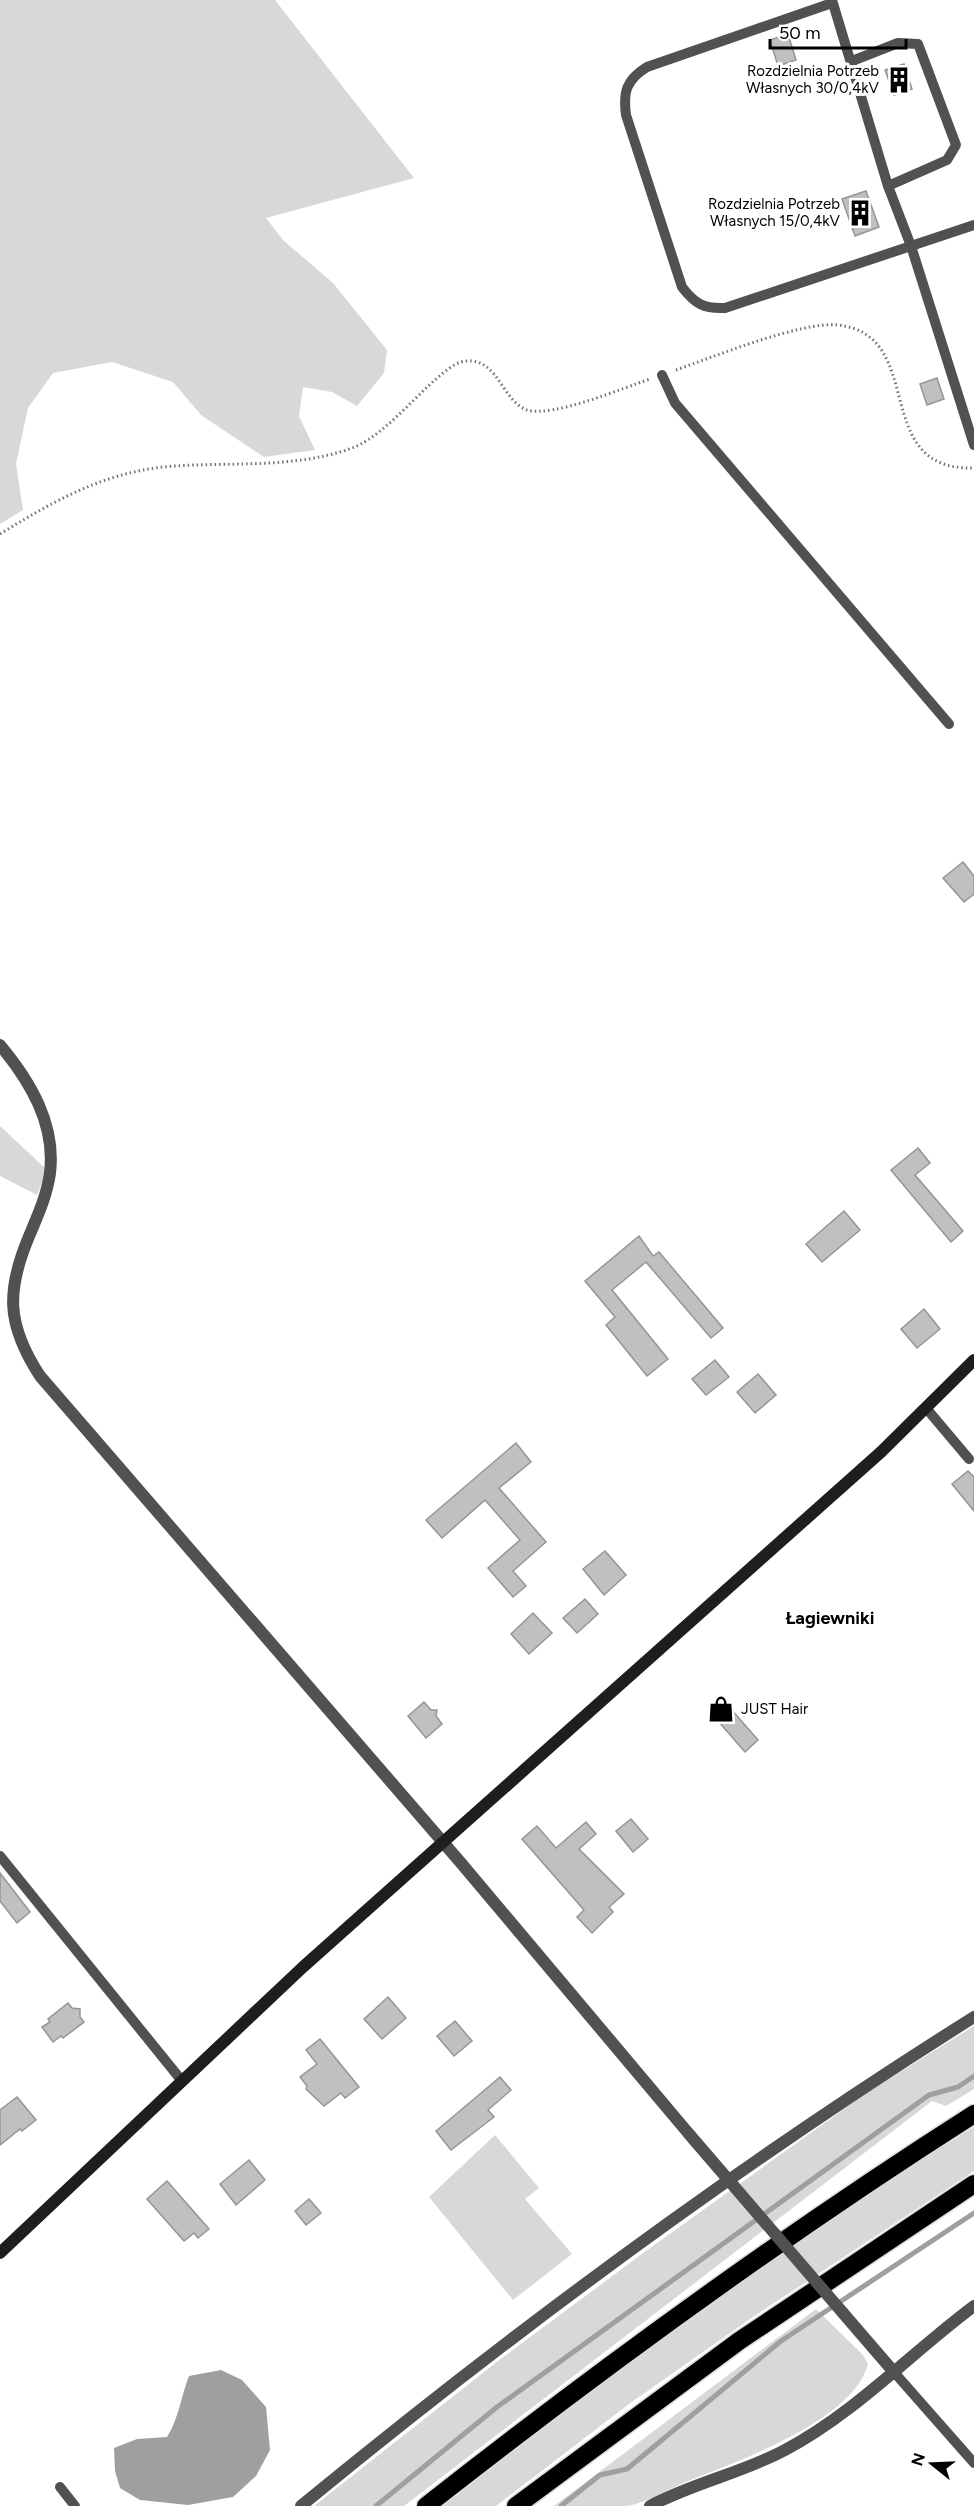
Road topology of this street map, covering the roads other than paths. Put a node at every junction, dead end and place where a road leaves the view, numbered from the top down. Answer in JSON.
{"nodes":[{"id":1,"x":832,"y":1,"type":"edge"},
{"id":2,"x":852,"y":61,"type":"junction"},
{"id":3,"x":888,"y":186,"type":"junction"},
{"id":4,"x":974,"y":225,"type":"edge"},
{"id":5,"x":911,"y":246,"type":"junction"},
{"id":6,"x":662,"y":375,"type":"road end"},
{"id":7,"x":974,"y":446,"type":"edge"},
{"id":8,"x":949,"y":724,"type":"dead end"},
{"id":9,"x":0,"y":1045,"type":"edge"},
{"id":10,"x":974,"y":1360,"type":"edge"},
{"id":11,"x":926,"y":1408,"type":"junction"},
{"id":12,"x":969,"y":1459,"type":"dead end"},
{"id":13,"x":442,"y":1842,"type":"junction"},
{"id":14,"x":0,"y":1856,"type":"edge"},
{"id":15,"x":974,"y":2017,"type":"edge"},
{"id":16,"x":182,"y":2081,"type":"junction"},
{"id":17,"x":974,"y":2114,"type":"edge"},
{"id":18,"x":974,"y":2184,"type":"edge"},
{"id":19,"x":0,"y":2253,"type":"edge"},
{"id":20,"x":974,"y":2306,"type":"edge"},
{"id":21,"x":893,"y":2371,"type":"junction"},
{"id":22,"x":974,"y":2463,"type":"edge"},
{"id":23,"x":60,"y":2487,"type":"dead end"},
{"id":24,"x":75,"y":2506,"type":"edge"},
{"id":25,"x":301,"y":2506,"type":"edge"},
{"id":26,"x":426,"y":2506,"type":"edge"},
{"id":27,"x":516,"y":2506,"type":"edge"},
{"id":28,"x":650,"y":2506,"type":"edge"}],
"edges":[{"from":1,"to":2,"type":"lane"},
{"from":1,"to":5,"type":"lane"},
{"from":2,"to":3,"type":"lane"},
{"from":2,"to":3,"type":"lane"},
{"from":3,"to":5,"type":"lane"},
{"from":4,"to":5,"type":"lane"},
{"from":5,"to":7,"type":"lane"},
{"from":6,"to":8,"type":"lane"},
{"from":9,"to":13,"type":"street"},
{"from":10,"to":11,"type":"street"},
{"from":11,"to":12,"type":"lane"},
{"from":11,"to":13,"type":"street"},
{"from":13,"to":16,"type":"street"},
{"from":13,"to":21,"type":"street","bridge":true},
{"from":14,"to":16,"type":"lane"},
{"from":15,"to":25,"type":"street"},
{"from":16,"to":19,"type":"street"},
{"from":17,"to":26,"type":"highway"},
{"from":18,"to":27,"type":"highway"},
{"from":20,"to":21,"type":"street"},
{"from":21,"to":22,"type":"lane"},
{"from":21,"to":28,"type":"street"},
{"from":23,"to":24,"type":"lane"}]}
